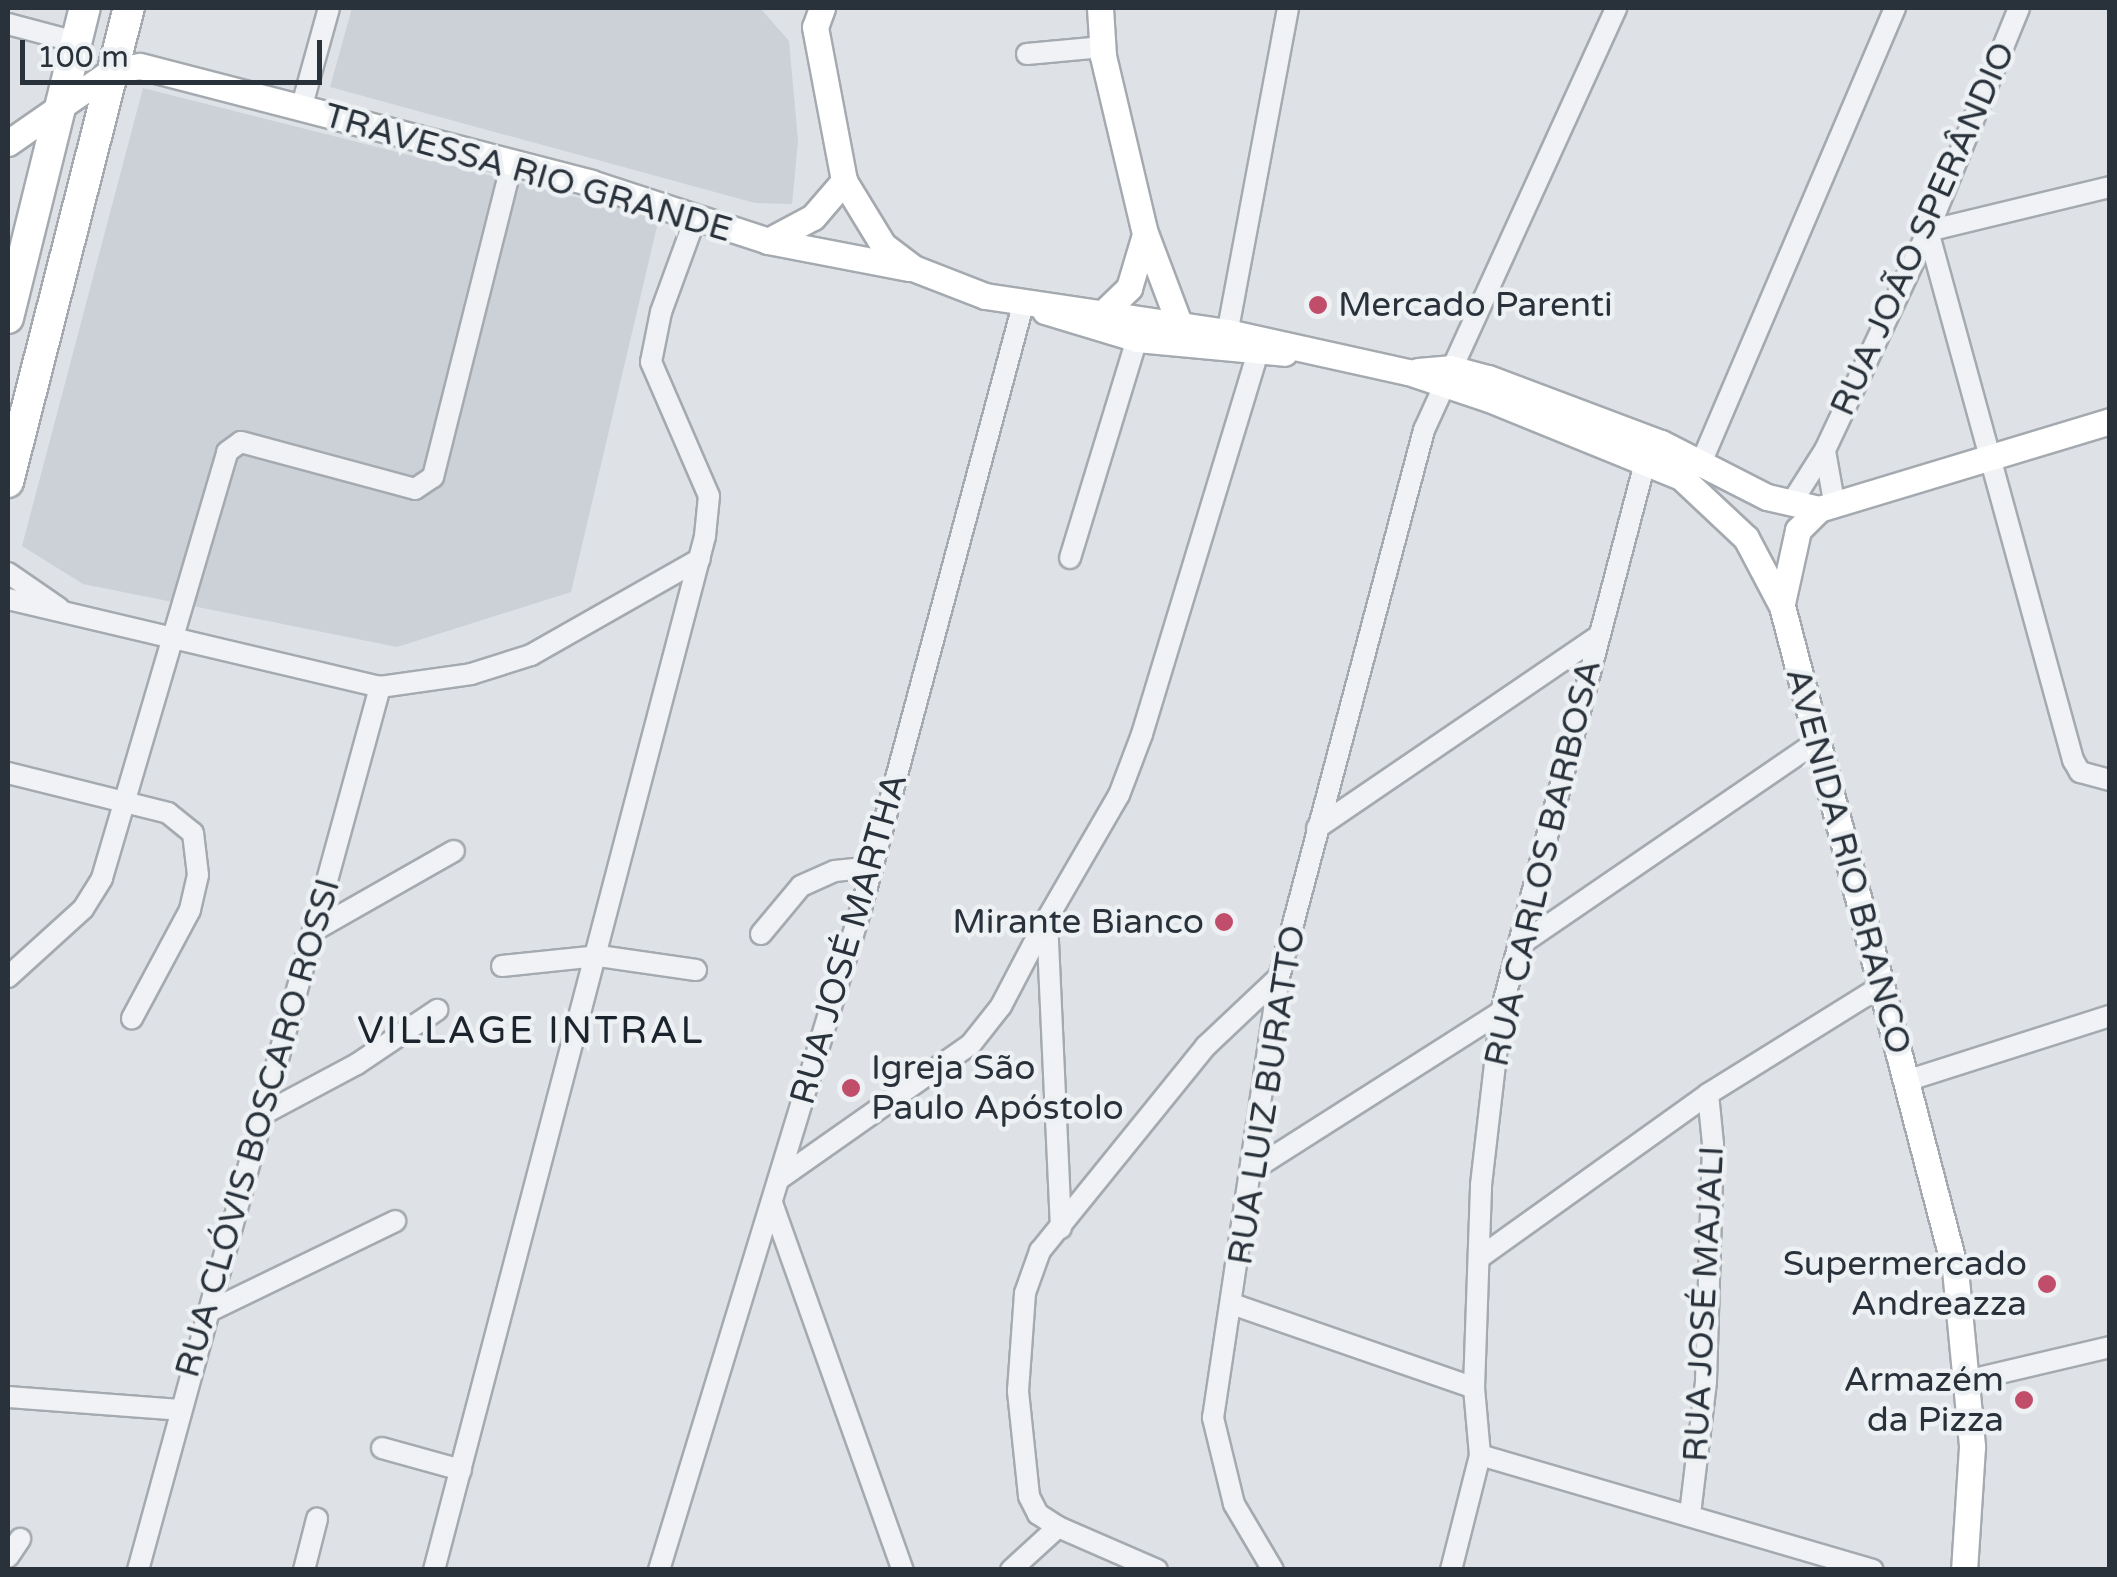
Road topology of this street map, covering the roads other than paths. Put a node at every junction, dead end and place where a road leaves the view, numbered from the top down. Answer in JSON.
{"nodes":[{"id":1,"x":85,"y":8,"type":"edge"},
{"id":2,"x":129,"y":8,"type":"edge"},
{"id":3,"x":329,"y":8,"type":"edge"},
{"id":4,"x":1100,"y":8,"type":"edge"},
{"id":5,"x":1288,"y":8,"type":"edge"},
{"id":6,"x":1616,"y":8,"type":"edge"},
{"id":7,"x":1895,"y":8,"type":"edge"},
{"id":8,"x":2019,"y":8,"type":"edge"},
{"id":9,"x":813,"y":14,"type":"edge"},
{"id":10,"x":8,"y":24,"type":"edge"},
{"id":11,"x":76,"y":42,"type":"junction"},
{"id":12,"x":1103,"y":48,"type":"junction"},
{"id":13,"x":1028,"y":54,"type":"dead end"},
{"id":14,"x":113,"y":70,"type":"junction"},
{"id":15,"x":60,"y":108,"type":"junction"},
{"id":16,"x":301,"y":109,"type":"junction"},
{"id":17,"x":8,"y":144,"type":"edge"},
{"id":18,"x":512,"y":162,"type":"junction"},
{"id":19,"x":844,"y":181,"type":"junction"},
{"id":20,"x":2110,"y":187,"type":"edge"},
{"id":21,"x":696,"y":219,"type":"junction"},
{"id":22,"x":19,"y":222,"type":"edge"},
{"id":23,"x":1928,"y":231,"type":"junction"},
{"id":24,"x":1144,"y":233,"type":"junction"},
{"id":25,"x":768,"y":241,"type":"junction"},
{"id":26,"x":912,"y":268,"type":"junction"},
{"id":27,"x":1112,"y":310,"type":"junction"},
{"id":28,"x":1041,"y":311,"type":"junction"},
{"id":29,"x":8,"y":318,"type":"edge"},
{"id":30,"x":1179,"y":322,"type":"junction"},
{"id":31,"x":1138,"y":340,"type":"junction"},
{"id":32,"x":1225,"y":342,"type":"junction"},
{"id":33,"x":1261,"y":348,"type":"junction"},
{"id":34,"x":1446,"y":376,"type":"junction"},
{"id":35,"x":2110,"y":421,"type":"edge"},
{"id":36,"x":1825,"y":450,"type":"junction"},
{"id":37,"x":1993,"y":456,"type":"junction"},
{"id":38,"x":1646,"y":459,"type":"junction"},
{"id":39,"x":1701,"y":463,"type":"junction"},
{"id":40,"x":8,"y":482,"type":"edge"},
{"id":41,"x":1790,"y":505,"type":"junction"},
{"id":42,"x":1827,"y":508,"type":"junction"},
{"id":43,"x":1070,"y":558,"type":"dead end"},
{"id":44,"x":700,"y":559,"type":"junction"},
{"id":45,"x":8,"y":574,"type":"edge"},
{"id":46,"x":8,"y":600,"type":"edge"},
{"id":47,"x":1782,"y":606,"type":"junction"},
{"id":48,"x":58,"y":608,"type":"junction"},
{"id":49,"x":171,"y":635,"type":"junction"},
{"id":50,"x":1596,"y":638,"type":"junction"},
{"id":51,"x":380,"y":687,"type":"junction"},
{"id":52,"x":1816,"y":742,"type":"junction"},
{"id":53,"x":8,"y":774,"type":"edge"},
{"id":54,"x":2110,"y":780,"type":"edge"},
{"id":55,"x":124,"y":803,"type":"junction"},
{"id":56,"x":1317,"y":828,"type":"junction"},
{"id":57,"x":454,"y":851,"type":"dead end"},
{"id":58,"x":872,"y":867,"type":"junction"},
{"id":59,"x":1047,"y":918,"type":"junction"},
{"id":60,"x":314,"y":931,"type":"junction"},
{"id":61,"x":761,"y":934,"type":"dead end"},
{"id":62,"x":1518,"y":946,"type":"junction"},
{"id":63,"x":599,"y":956,"type":"junction"},
{"id":64,"x":502,"y":966,"type":"dead end"},
{"id":65,"x":696,"y":970,"type":"dead end"},
{"id":66,"x":8,"y":977,"type":"edge"},
{"id":67,"x":1279,"y":978,"type":"junction"},
{"id":68,"x":1878,"y":988,"type":"junction"},
{"id":69,"x":437,"y":1010,"type":"dead end"},
{"id":70,"x":1501,"y":1012,"type":"junction"},
{"id":71,"x":2110,"y":1016,"type":"edge"},
{"id":72,"x":132,"y":1018,"type":"dead end"},
{"id":73,"x":1906,"y":1081,"type":"junction"},
{"id":74,"x":1708,"y":1094,"type":"junction"},
{"id":75,"x":268,"y":1112,"type":"junction"},
{"id":76,"x":1251,"y":1172,"type":"junction"},
{"id":77,"x":779,"y":1179,"type":"junction"},
{"id":78,"x":772,"y":1203,"type":"junction"},
{"id":79,"x":395,"y":1220,"type":"dead end"},
{"id":80,"x":1060,"y":1228,"type":"junction"},
{"id":81,"x":1479,"y":1258,"type":"junction"},
{"id":82,"x":1232,"y":1304,"type":"junction"},
{"id":83,"x":210,"y":1311,"type":"junction"},
{"id":84,"x":2110,"y":1347,"type":"edge"},
{"id":85,"x":1966,"y":1382,"type":"junction"},
{"id":86,"x":1474,"y":1388,"type":"junction"},
{"id":87,"x":8,"y":1398,"type":"edge"},
{"id":88,"x":180,"y":1410,"type":"junction"},
{"id":89,"x":382,"y":1448,"type":"dead end"},
{"id":90,"x":1480,"y":1455,"type":"junction"},
{"id":91,"x":462,"y":1470,"type":"junction"},
{"id":92,"x":1690,"y":1514,"type":"junction"},
{"id":93,"x":317,"y":1519,"type":"dead end"},
{"id":94,"x":1058,"y":1527,"type":"junction"},
{"id":95,"x":20,"y":1539,"type":"dead end"},
{"id":96,"x":8,"y":1557,"type":"edge"},
{"id":97,"x":138,"y":1570,"type":"edge"},
{"id":98,"x":304,"y":1570,"type":"edge"},
{"id":99,"x":434,"y":1570,"type":"edge"},
{"id":100,"x":660,"y":1570,"type":"edge"},
{"id":101,"x":904,"y":1570,"type":"edge"},
{"id":102,"x":1011,"y":1570,"type":"edge"},
{"id":103,"x":1157,"y":1570,"type":"edge"},
{"id":104,"x":1273,"y":1570,"type":"edge"},
{"id":105,"x":1451,"y":1570,"type":"edge"},
{"id":106,"x":1873,"y":1570,"type":"edge"},
{"id":107,"x":1964,"y":1570,"type":"edge"}],
"edges":[{"from":1,"to":11,"type":"highway"},
{"from":2,"to":14,"type":"highway"},
{"from":3,"to":16,"type":"street"},
{"from":4,"to":12,"type":"main road"},
{"from":5,"to":32,"type":"street"},
{"from":6,"to":34,"type":"street","name":"RUA LUIZ BURATTO"},
{"from":7,"to":39,"type":"street"},
{"from":8,"to":23,"type":"street","name":"RUA JOÃO SPERÂNDIO"},
{"from":9,"to":19,"type":"main road","name":"AVENIDA RIO BRANCO"},
{"from":10,"to":11,"type":"street"},
{"from":11,"to":15,"type":"highway"},
{"from":12,"to":13,"type":"street"},
{"from":12,"to":24,"type":"main road"},
{"from":14,"to":15,"type":"main road"},
{"from":14,"to":16,"type":"main road","name":"TRAVESSA RIO GRANDE"},
{"from":14,"to":40,"type":"highway"},
{"from":15,"to":17,"type":"main road"},
{"from":15,"to":22,"type":"highway"},
{"from":16,"to":18,"type":"main road","name":"TRAVESSA RIO GRANDE"},
{"from":18,"to":21,"type":"main road","name":"TRAVESSA RIO GRANDE"},
{"from":18,"to":49,"type":"street"},
{"from":19,"to":25,"type":"main road","name":"TRAVESSA RIO GRANDE"},
{"from":19,"to":26,"type":"main road","name":"AVENIDA RIO BRANCO"},
{"from":20,"to":23,"type":"street"},
{"from":21,"to":25,"type":"main road","name":"TRAVESSA RIO GRANDE"},
{"from":21,"to":44,"type":"street"},
{"from":22,"to":29,"type":"highway"},
{"from":23,"to":36,"type":"street","name":"RUA JOÃO SPERÂNDIO"},
{"from":23,"to":37,"type":"street"},
{"from":24,"to":27,"type":"main road"},
{"from":24,"to":30,"type":"main road"},
{"from":25,"to":26,"type":"main road","name":"TRAVESSA RIO GRANDE"},
{"from":26,"to":28,"type":"main road","name":"AVENIDA RIO BRANCO"},
{"from":27,"to":28,"type":"main road","name":"AVENIDA RIO BRANCO"},
{"from":27,"to":30,"type":"main road","name":"AVENIDA RIO BRANCO"},
{"from":28,"to":31,"type":"main road","name":"AVENIDA RIO BRANCO"},
{"from":28,"to":58,"type":"street","name":"RUA JOSÉ MARTHA"},
{"from":30,"to":32,"type":"main road","name":"AVENIDA RIO BRANCO"},
{"from":31,"to":32,"type":"main road","name":"AVENIDA RIO BRANCO"},
{"from":31,"to":43,"type":"street"},
{"from":32,"to":33,"type":"main road","name":"AVENIDA RIO BRANCO"},
{"from":33,"to":34,"type":"main road","name":"AVENIDA RIO BRANCO"},
{"from":33,"to":59,"type":"street"},
{"from":34,"to":38,"type":"main road","name":"AVENIDA RIO BRANCO"},
{"from":34,"to":39,"type":"main road","name":"AVENIDA RIO BRANCO"},
{"from":34,"to":56,"type":"street","name":"RUA LUIZ BURATTO"},
{"from":35,"to":37,"type":"main road"},
{"from":36,"to":41,"type":"street","name":"RUA JOÃO SPERÂNDIO"},
{"from":36,"to":42,"type":"street","name":"RUA JOÃO SPERÂNDIO"},
{"from":37,"to":42,"type":"main road"},
{"from":37,"to":54,"type":"street"},
{"from":38,"to":47,"type":"main road","name":"AVENIDA RIO BRANCO"},
{"from":38,"to":50,"type":"street","name":"RUA CARLOS BARBOSA"},
{"from":39,"to":41,"type":"main road","name":"AVENIDA RIO BRANCO"},
{"from":41,"to":42,"type":"main road","name":"AVENIDA RIO BRANCO"},
{"from":42,"to":47,"type":"main road"},
{"from":44,"to":51,"type":"street"},
{"from":44,"to":63,"type":"street"},
{"from":45,"to":48,"type":"street"},
{"from":46,"to":48,"type":"street"},
{"from":47,"to":52,"type":"main road","name":"AVENIDA RIO BRANCO"},
{"from":48,"to":49,"type":"street"},
{"from":49,"to":51,"type":"street"},
{"from":49,"to":55,"type":"street"},
{"from":50,"to":56,"type":"street"},
{"from":50,"to":62,"type":"street","name":"RUA CARLOS BARBOSA"},
{"from":51,"to":60,"type":"street","name":"RUA CLÓVIS BOSCARO ROSSI"},
{"from":52,"to":62,"type":"street"},
{"from":52,"to":68,"type":"main road","name":"AVENIDA RIO BRANCO"},
{"from":53,"to":55,"type":"street"},
{"from":55,"to":66,"type":"street"},
{"from":55,"to":72,"type":"street"},
{"from":56,"to":67,"type":"street","name":"RUA LUIZ BURATTO"},
{"from":57,"to":60,"type":"street"},
{"from":58,"to":61,"type":"street"},
{"from":58,"to":77,"type":"street","name":"RUA JOSÉ MARTHA"},
{"from":59,"to":77,"type":"street"},
{"from":59,"to":80,"type":"street"},
{"from":60,"to":75,"type":"street","name":"RUA CLÓVIS BOSCARO ROSSI"},
{"from":62,"to":70,"type":"street","name":"RUA CARLOS BARBOSA"},
{"from":63,"to":64,"type":"street"},
{"from":63,"to":65,"type":"street"},
{"from":63,"to":91,"type":"street"},
{"from":67,"to":76,"type":"street","name":"RUA LUIZ BURATTO"},
{"from":67,"to":80,"type":"street"},
{"from":68,"to":73,"type":"main road","name":"AVENIDA RIO BRANCO"},
{"from":68,"to":74,"type":"street"},
{"from":69,"to":75,"type":"street"},
{"from":70,"to":76,"type":"street"},
{"from":70,"to":81,"type":"street","name":"RUA CARLOS BARBOSA"},
{"from":71,"to":73,"type":"street"},
{"from":73,"to":85,"type":"main road","name":"AVENIDA RIO BRANCO"},
{"from":74,"to":81,"type":"street"},
{"from":74,"to":92,"type":"street","name":"RUA JOSÉ MAJALI"},
{"from":75,"to":83,"type":"street","name":"RUA CLÓVIS BOSCARO ROSSI"},
{"from":76,"to":82,"type":"street","name":"RUA LUIZ BURATTO"},
{"from":77,"to":78,"type":"street","name":"RUA JOSÉ MARTHA"},
{"from":78,"to":100,"type":"street","name":"RUA JOSÉ MARTHA"},
{"from":78,"to":101,"type":"street"},
{"from":79,"to":83,"type":"street"},
{"from":80,"to":94,"type":"street"},
{"from":81,"to":86,"type":"street","name":"RUA CARLOS BARBOSA"},
{"from":82,"to":86,"type":"street"},
{"from":82,"to":104,"type":"street","name":"RUA LUIZ BURATTO"},
{"from":83,"to":88,"type":"street","name":"RUA CLÓVIS BOSCARO ROSSI"},
{"from":84,"to":85,"type":"street"},
{"from":85,"to":107,"type":"main road","name":"AVENIDA RIO BRANCO"},
{"from":86,"to":90,"type":"street","name":"RUA CARLOS BARBOSA"},
{"from":87,"to":88,"type":"street"},
{"from":88,"to":97,"type":"street","name":"RUA CLÓVIS BOSCARO ROSSI"},
{"from":89,"to":91,"type":"street"},
{"from":90,"to":92,"type":"street"},
{"from":90,"to":105,"type":"street","name":"RUA CARLOS BARBOSA"},
{"from":91,"to":99,"type":"street"},
{"from":92,"to":106,"type":"street"},
{"from":93,"to":98,"type":"street"},
{"from":94,"to":102,"type":"street"},
{"from":94,"to":103,"type":"street"},
{"from":95,"to":96,"type":"street"}]}
